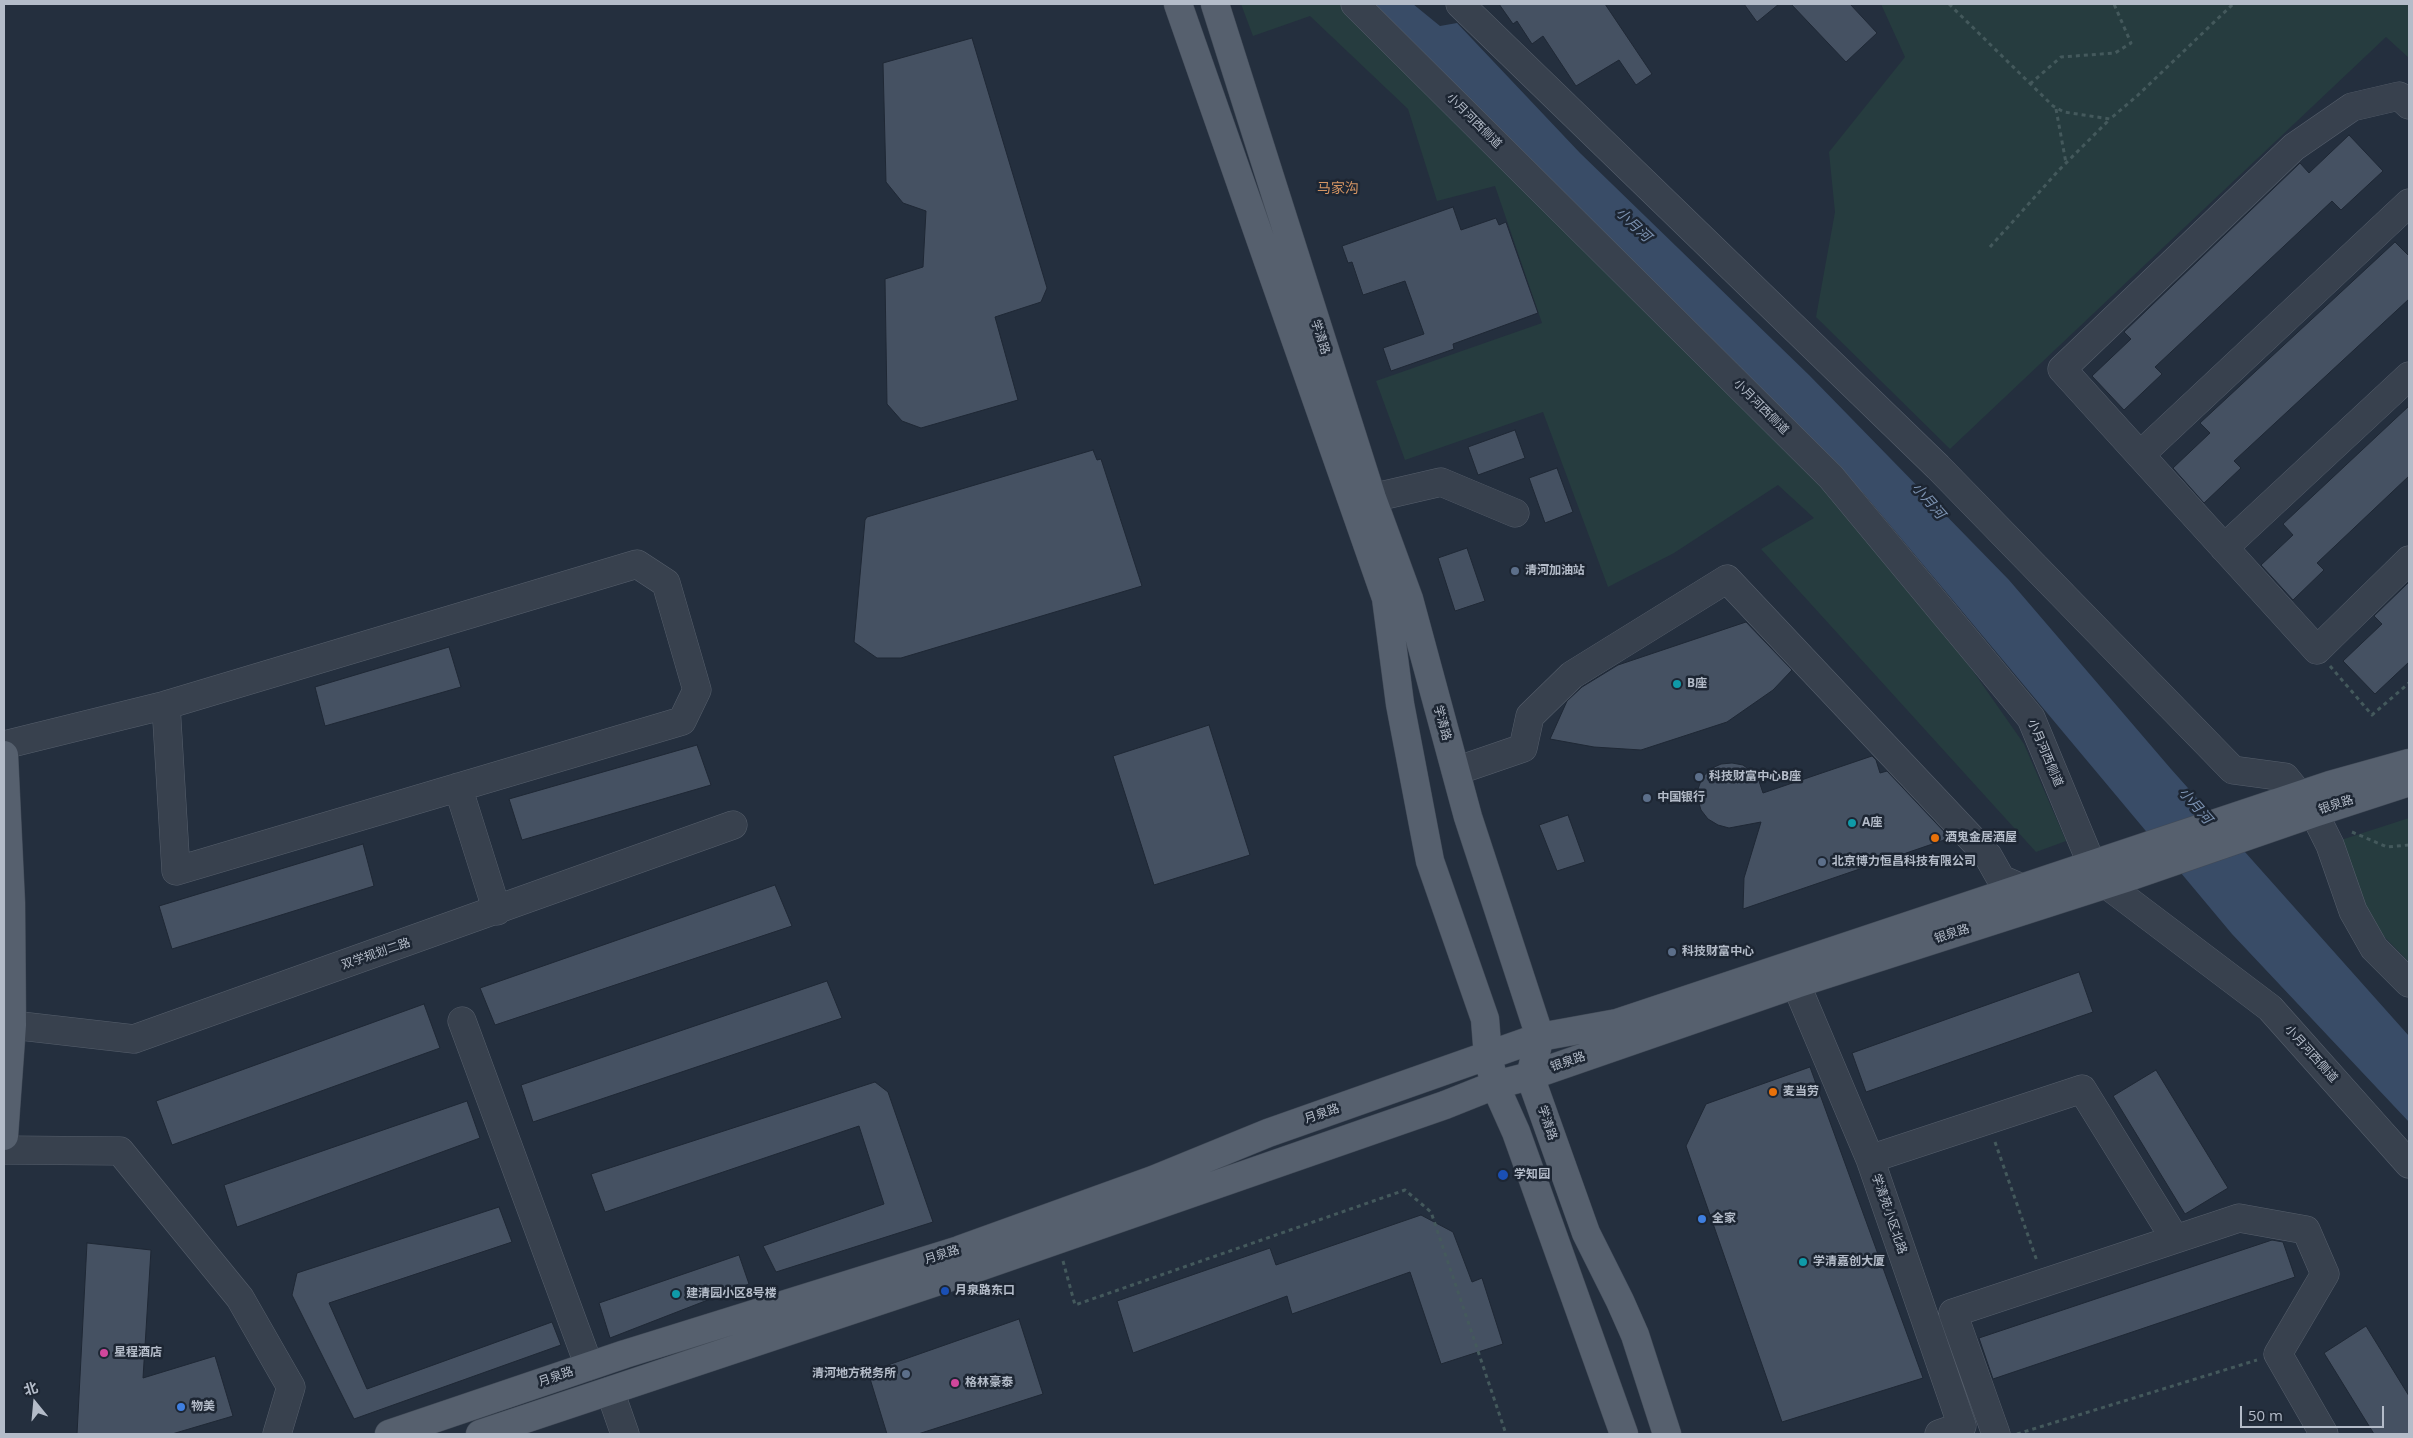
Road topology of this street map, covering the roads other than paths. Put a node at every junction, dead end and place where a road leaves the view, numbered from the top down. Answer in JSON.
{"nodes":[{"id":1,"x":1178,"y":4,"type":"edge"},
{"id":2,"x":1215,"y":4,"type":"edge"},
{"id":3,"x":1355,"y":4,"type":"edge"},
{"id":4,"x":1460,"y":4,"type":"edge"},
{"id":5,"x":2409,"y":105,"type":"edge"},
{"id":6,"x":2409,"y":202,"type":"edge"},
{"id":7,"x":2409,"y":376,"type":"edge"},
{"id":8,"x":2140,"y":455,"type":"junction"},
{"id":9,"x":1372,"y":498,"type":"junction"},
{"id":10,"x":1515,"y":513,"type":"dead end"},
{"id":11,"x":2224,"y":548,"type":"junction"},
{"id":12,"x":2409,"y":560,"type":"edge"},
{"id":13,"x":166,"y":705,"type":"junction"},
{"id":14,"x":4,"y":745,"type":"edge"},
{"id":15,"x":4,"y":755,"type":"edge"},
{"id":16,"x":2409,"y":763,"type":"edge"},
{"id":17,"x":1456,"y":771,"type":"junction"},
{"id":18,"x":2409,"y":782,"type":"edge"},
{"id":19,"x":458,"y":787,"type":"junction"},
{"id":20,"x":2297,"y":807,"type":"junction"},
{"id":21,"x":733,"y":825,"type":"dead end"},
{"id":22,"x":2108,"y":872,"type":"junction"},
{"id":23,"x":2022,"y":888,"type":"junction"},
{"id":24,"x":497,"y":911,"type":"junction"},
{"id":25,"x":2409,"y":983,"type":"edge"},
{"id":26,"x":1796,"y":984,"type":"junction"},
{"id":27,"x":462,"y":1021,"type":"dead end"},
{"id":28,"x":12,"y":1025,"type":"junction"},
{"id":29,"x":1540,"y":1037,"type":"junction"},
{"id":30,"x":1488,"y":1057,"type":"junction"},
{"id":31,"x":1530,"y":1076,"type":"junction"},
{"id":32,"x":1494,"y":1085,"type":"junction"},
{"id":33,"x":4,"y":1136,"type":"edge"},
{"id":34,"x":4,"y":1150,"type":"edge"},
{"id":35,"x":1870,"y":1159,"type":"junction"},
{"id":36,"x":2409,"y":1164,"type":"edge"},
{"id":37,"x":2175,"y":1239,"type":"junction"},
{"id":38,"x":589,"y":1366,"type":"junction"},
{"id":39,"x":610,"y":1391,"type":"junction"},
{"id":40,"x":1950,"y":1430,"type":"edge"},
{"id":41,"x":277,"y":1434,"type":"edge"},
{"id":42,"x":389,"y":1434,"type":"edge"},
{"id":43,"x":480,"y":1434,"type":"edge"},
{"id":44,"x":625,"y":1434,"type":"edge"},
{"id":45,"x":1624,"y":1434,"type":"edge"},
{"id":46,"x":1667,"y":1434,"type":"edge"},
{"id":47,"x":1996,"y":1434,"type":"edge"},
{"id":48,"x":2324,"y":1434,"type":"edge"}],
"edges":[{"from":1,"to":30,"type":"main road","name":"学清路"},
{"from":2,"to":9,"type":"main road","name":"学清路"},
{"from":3,"to":22,"type":"street","name":"小月河西侧道"},
{"from":4,"to":20,"type":"street"},
{"from":5,"to":8,"type":"street"},
{"from":6,"to":8,"type":"street"},
{"from":7,"to":11,"type":"street"},
{"from":8,"to":11,"type":"street"},
{"from":9,"to":10,"type":"street"},
{"from":9,"to":17,"type":"main road","name":"学清路"},
{"from":11,"to":12,"type":"street"},
{"from":13,"to":14,"type":"street"},
{"from":13,"to":19,"type":"street"},
{"from":13,"to":19,"type":"street"},
{"from":15,"to":28,"type":"main road"},
{"from":16,"to":20,"type":"main road","name":"银泉路"},
{"from":17,"to":23,"type":"street"},
{"from":17,"to":29,"type":"main road","name":"学清路"},
{"from":18,"to":20,"type":"main road","name":"银泉路"},
{"from":19,"to":24,"type":"street"},
{"from":20,"to":22,"type":"main road","name":"银泉路"},
{"from":20,"to":25,"type":"street"},
{"from":21,"to":24,"type":"street","name":"双学规划二路"},
{"from":22,"to":23,"type":"main road","name":"银泉路"},
{"from":22,"to":26,"type":"main road","name":"银泉路"},
{"from":22,"to":36,"type":"street","name":"小月河西侧道"},
{"from":23,"to":29,"type":"main road","name":"银泉路"},
{"from":24,"to":28,"type":"street","name":"双学规划二路"},
{"from":26,"to":31,"type":"main road","name":"银泉路"},
{"from":26,"to":35,"type":"street","name":"学清苑小区北路"},
{"from":27,"to":38,"type":"street"},
{"from":28,"to":33,"type":"main road"},
{"from":29,"to":30,"type":"main road","name":"银泉路"},
{"from":29,"to":31,"type":"main road"},
{"from":30,"to":32,"type":"main road","name":"学清路"},
{"from":30,"to":38,"type":"main road","name":"月泉路"},
{"from":31,"to":32,"type":"main road","name":"银泉路"},
{"from":31,"to":46,"type":"main road","name":"学清路"},
{"from":32,"to":39,"type":"main road","name":"月泉路"},
{"from":32,"to":45,"type":"main road","name":"学清路"},
{"from":34,"to":41,"type":"street"},
{"from":35,"to":37,"type":"street"},
{"from":35,"to":40,"type":"street","name":"学清苑小区北路"},
{"from":37,"to":47,"type":"street"},
{"from":37,"to":48,"type":"street"},
{"from":38,"to":42,"type":"main road","name":"月泉路"},
{"from":39,"to":43,"type":"main road","name":"月泉路"},
{"from":39,"to":44,"type":"street"}]}
